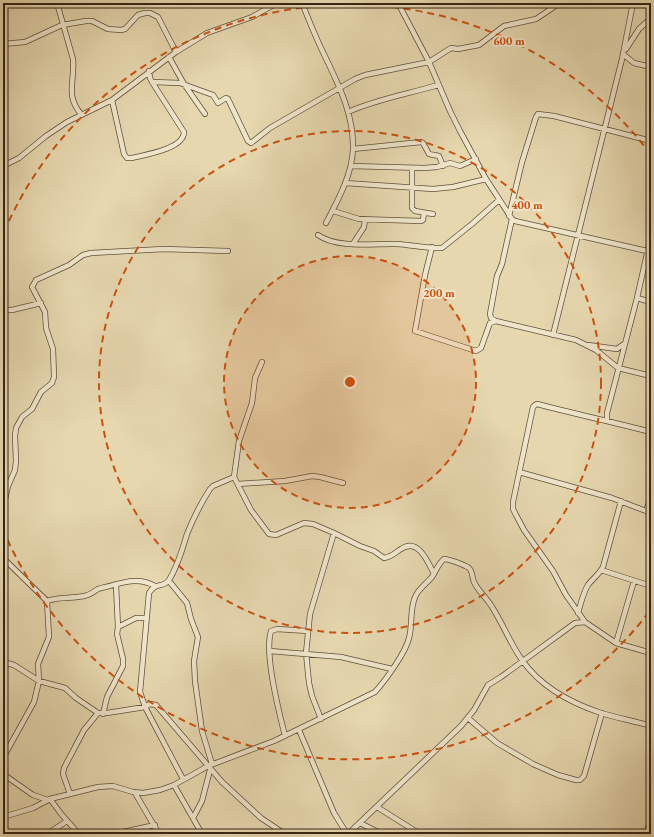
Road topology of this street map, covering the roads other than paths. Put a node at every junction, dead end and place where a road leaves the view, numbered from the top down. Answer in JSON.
{"nodes":[{"id":1,"x":57,"y":3,"type":"edge"},
{"id":2,"x":277,"y":3,"type":"edge"},
{"id":3,"x":302,"y":3,"type":"edge"},
{"id":4,"x":398,"y":3,"type":"edge"},
{"id":5,"x":560,"y":3,"type":"edge"},
{"id":6,"x":633,"y":3,"type":"edge"},
{"id":7,"x":651,"y":18,"type":"edge"},
{"id":8,"x":62,"y":25,"type":"junction"},
{"id":9,"x":3,"y":44,"type":"edge"},
{"id":10,"x":176,"y":52,"type":"junction"},
{"id":11,"x":624,"y":53,"type":"junction"},
{"id":12,"x":169,"y":57,"type":"junction"},
{"id":13,"x":429,"y":62,"type":"junction"},
{"id":14,"x":651,"y":67,"type":"edge"},
{"id":15,"x":149,"y":71,"type":"junction"},
{"id":16,"x":152,"y":82,"type":"junction"},
{"id":17,"x":184,"y":84,"type":"junction"},
{"id":18,"x":438,"y":85,"type":"junction"},
{"id":19,"x":339,"y":88,"type":"junction"},
{"id":20,"x":112,"y":100,"type":"junction"},
{"id":21,"x":348,"y":112,"type":"junction"},
{"id":22,"x":81,"y":114,"type":"junction"},
{"id":23,"x":204,"y":114,"type":"dead end"},
{"id":24,"x":604,"y":128,"type":"junction"},
{"id":25,"x":651,"y":141,"type":"edge"},
{"id":26,"x":353,"y":149,"type":"junction"},
{"id":27,"x":476,"y":159,"type":"junction"},
{"id":28,"x":3,"y":166,"type":"edge"},
{"id":29,"x":351,"y":166,"type":"junction"},
{"id":30,"x":443,"y":166,"type":"junction"},
{"id":31,"x":412,"y":168,"type":"junction"},
{"id":32,"x":486,"y":179,"type":"junction"},
{"id":33,"x":345,"y":183,"type":"junction"},
{"id":34,"x":412,"y":188,"type":"junction"},
{"id":35,"x":499,"y":200,"type":"junction"},
{"id":36,"x":333,"y":211,"type":"junction"},
{"id":37,"x":424,"y":213,"type":"junction"},
{"id":38,"x":433,"y":214,"type":"dead end"},
{"id":39,"x":511,"y":218,"type":"junction"},
{"id":40,"x":365,"y":219,"type":"junction"},
{"id":41,"x":326,"y":223,"type":"dead end"},
{"id":42,"x":318,"y":235,"type":"dead end"},
{"id":43,"x":578,"y":236,"type":"junction"},
{"id":44,"x":651,"y":236,"type":"edge"},
{"id":45,"x":353,"y":244,"type":"junction"},
{"id":46,"x":432,"y":247,"type":"junction"},
{"id":47,"x":228,"y":251,"type":"dead end"},
{"id":48,"x":647,"y":252,"type":"junction"},
{"id":49,"x":637,"y":298,"type":"junction"},
{"id":50,"x":41,"y":302,"type":"junction"},
{"id":51,"x":651,"y":302,"type":"edge"},
{"id":52,"x":3,"y":310,"type":"edge"},
{"id":53,"x":496,"y":321,"type":"junction"},
{"id":54,"x":553,"y":335,"type":"junction"},
{"id":55,"x":584,"y":344,"type":"junction"},
{"id":56,"x":624,"y":344,"type":"junction"},
{"id":57,"x":262,"y":362,"type":"dead end"},
{"id":58,"x":618,"y":368,"type":"junction"},
{"id":59,"x":651,"y":376,"type":"edge"},
{"id":60,"x":607,"y":420,"type":"junction"},
{"id":61,"x":651,"y":432,"type":"edge"},
{"id":62,"x":519,"y":472,"type":"junction"},
{"id":63,"x":234,"y":476,"type":"junction"},
{"id":64,"x":343,"y":483,"type":"dead end"},
{"id":65,"x":238,"y":484,"type":"junction"},
{"id":66,"x":651,"y":497,"type":"edge"},
{"id":67,"x":621,"y":501,"type":"junction"},
{"id":68,"x":3,"y":508,"type":"edge"},
{"id":69,"x":646,"y":511,"type":"junction"},
{"id":70,"x":651,"y":515,"type":"edge"},
{"id":71,"x":334,"y":533,"type":"junction"},
{"id":72,"x":3,"y":558,"type":"edge"},
{"id":73,"x":601,"y":570,"type":"junction"},
{"id":74,"x":434,"y":574,"type":"junction"},
{"id":75,"x":169,"y":581,"type":"junction"},
{"id":76,"x":634,"y":581,"type":"junction"},
{"id":77,"x":116,"y":585,"type":"junction"},
{"id":78,"x":155,"y":586,"type":"junction"},
{"id":79,"x":651,"y":586,"type":"edge"},
{"id":80,"x":47,"y":601,"type":"junction"},
{"id":81,"x":578,"y":612,"type":"junction"},
{"id":82,"x":146,"y":618,"type":"junction"},
{"id":83,"x":585,"y":622,"type":"junction"},
{"id":84,"x":118,"y":627,"type":"junction"},
{"id":85,"x":308,"y":631,"type":"junction"},
{"id":86,"x":616,"y":642,"type":"junction"},
{"id":87,"x":270,"y":651,"type":"junction"},
{"id":88,"x":651,"y":652,"type":"edge"},
{"id":89,"x":306,"y":653,"type":"junction"},
{"id":90,"x":523,"y":661,"type":"junction"},
{"id":91,"x":3,"y":662,"type":"edge"},
{"id":92,"x":392,"y":669,"type":"junction"},
{"id":93,"x":39,"y":681,"type":"junction"},
{"id":94,"x":145,"y":707,"type":"junction"},
{"id":95,"x":101,"y":713,"type":"junction"},
{"id":96,"x":602,"y":713,"type":"junction"},
{"id":97,"x":468,"y":718,"type":"junction"},
{"id":98,"x":320,"y":719,"type":"junction"},
{"id":99,"x":651,"y":726,"type":"edge"},
{"id":100,"x":299,"y":730,"type":"junction"},
{"id":101,"x":285,"y":736,"type":"junction"},
{"id":102,"x":3,"y":758,"type":"edge"},
{"id":103,"x":210,"y":767,"type":"junction"},
{"id":104,"x":3,"y":774,"type":"edge"},
{"id":105,"x":184,"y":779,"type":"junction"},
{"id":106,"x":174,"y":785,"type":"junction"},
{"id":107,"x":135,"y":793,"type":"junction"},
{"id":108,"x":70,"y":794,"type":"junction"},
{"id":109,"x":49,"y":799,"type":"junction"},
{"id":110,"x":377,"y":807,"type":"junction"},
{"id":111,"x":3,"y":817,"type":"edge"},
{"id":112,"x":193,"y":818,"type":"junction"},
{"id":113,"x":651,"y":818,"type":"edge"},
{"id":114,"x":67,"y":821,"type":"junction"},
{"id":115,"x":360,"y":823,"type":"junction"},
{"id":116,"x":155,"y":825,"type":"junction"},
{"id":117,"x":126,"y":833,"type":"edge"},
{"id":118,"x":47,"y":834,"type":"edge"},
{"id":119,"x":80,"y":834,"type":"edge"},
{"id":120,"x":114,"y":834,"type":"edge"},
{"id":121,"x":159,"y":834,"type":"edge"},
{"id":122,"x":202,"y":834,"type":"edge"},
{"id":123,"x":285,"y":834,"type":"edge"},
{"id":124,"x":347,"y":834,"type":"edge"},
{"id":125,"x":382,"y":834,"type":"edge"},
{"id":126,"x":420,"y":834,"type":"edge"},
{"id":127,"x":646,"y":834,"type":"edge"}],
"edges":[{"from":1,"to":8,"type":"street"},
{"from":2,"to":10,"type":"street"},
{"from":3,"to":19,"type":"street"},
{"from":4,"to":13,"type":"street"},
{"from":5,"to":13,"type":"street"},
{"from":6,"to":11,"type":"street"},
{"from":7,"to":11,"type":"street"},
{"from":8,"to":9,"type":"street"},
{"from":8,"to":10,"type":"street"},
{"from":8,"to":22,"type":"street"},
{"from":10,"to":12,"type":"street"},
{"from":11,"to":14,"type":"street"},
{"from":11,"to":24,"type":"street"},
{"from":12,"to":15,"type":"street"},
{"from":12,"to":17,"type":"street"},
{"from":13,"to":18,"type":"street"},
{"from":13,"to":19,"type":"street"},
{"from":15,"to":16,"type":"street"},
{"from":15,"to":20,"type":"street"},
{"from":16,"to":17,"type":"street"},
{"from":16,"to":20,"type":"street"},
{"from":17,"to":19,"type":"street"},
{"from":17,"to":23,"type":"street"},
{"from":18,"to":21,"type":"street"},
{"from":18,"to":27,"type":"street"},
{"from":19,"to":21,"type":"street"},
{"from":20,"to":22,"type":"street"},
{"from":21,"to":26,"type":"street"},
{"from":22,"to":28,"type":"street"},
{"from":24,"to":25,"type":"street"},
{"from":24,"to":39,"type":"street"},
{"from":24,"to":43,"type":"street"},
{"from":26,"to":29,"type":"street"},
{"from":26,"to":30,"type":"street"},
{"from":27,"to":30,"type":"street"},
{"from":27,"to":32,"type":"street"},
{"from":29,"to":31,"type":"street"},
{"from":29,"to":33,"type":"street"},
{"from":30,"to":31,"type":"street"},
{"from":31,"to":34,"type":"street"},
{"from":32,"to":34,"type":"street"},
{"from":32,"to":35,"type":"street"},
{"from":33,"to":34,"type":"street"},
{"from":33,"to":36,"type":"street"},
{"from":34,"to":37,"type":"street"},
{"from":35,"to":39,"type":"street"},
{"from":35,"to":46,"type":"street"},
{"from":36,"to":40,"type":"street"},
{"from":36,"to":41,"type":"street"},
{"from":37,"to":38,"type":"street"},
{"from":37,"to":40,"type":"street"},
{"from":39,"to":43,"type":"street"},
{"from":39,"to":53,"type":"street"},
{"from":40,"to":45,"type":"street"},
{"from":42,"to":45,"type":"street"},
{"from":43,"to":48,"type":"street"},
{"from":43,"to":54,"type":"street"},
{"from":44,"to":48,"type":"street"},
{"from":45,"to":46,"type":"street"},
{"from":46,"to":53,"type":"street"},
{"from":47,"to":50,"type":"street"},
{"from":48,"to":49,"type":"street"},
{"from":49,"to":51,"type":"street"},
{"from":49,"to":56,"type":"street"},
{"from":50,"to":52,"type":"street"},
{"from":50,"to":68,"type":"street"},
{"from":53,"to":54,"type":"street"},
{"from":54,"to":55,"type":"street"},
{"from":55,"to":56,"type":"street"},
{"from":55,"to":58,"type":"street"},
{"from":56,"to":58,"type":"street"},
{"from":57,"to":63,"type":"street"},
{"from":58,"to":59,"type":"street"},
{"from":58,"to":60,"type":"street"},
{"from":60,"to":61,"type":"street"},
{"from":60,"to":62,"type":"street"},
{"from":62,"to":67,"type":"street"},
{"from":62,"to":81,"type":"street"},
{"from":63,"to":65,"type":"street"},
{"from":63,"to":75,"type":"street"},
{"from":64,"to":65,"type":"street"},
{"from":65,"to":71,"type":"street"},
{"from":66,"to":69,"type":"street"},
{"from":67,"to":69,"type":"street"},
{"from":67,"to":73,"type":"street"},
{"from":69,"to":70,"type":"street"},
{"from":71,"to":74,"type":"street"},
{"from":71,"to":85,"type":"street"},
{"from":72,"to":80,"type":"street"},
{"from":73,"to":76,"type":"street"},
{"from":73,"to":81,"type":"street"},
{"from":74,"to":90,"type":"street"},
{"from":74,"to":92,"type":"street"},
{"from":75,"to":78,"type":"street"},
{"from":75,"to":103,"type":"street"},
{"from":76,"to":79,"type":"street"},
{"from":76,"to":86,"type":"street"},
{"from":77,"to":78,"type":"street"},
{"from":77,"to":80,"type":"street"},
{"from":77,"to":84,"type":"street"},
{"from":78,"to":82,"type":"street"},
{"from":80,"to":93,"type":"street"},
{"from":81,"to":83,"type":"street"},
{"from":82,"to":84,"type":"street"},
{"from":82,"to":94,"type":"street"},
{"from":83,"to":86,"type":"street"},
{"from":83,"to":90,"type":"street"},
{"from":84,"to":95,"type":"street"},
{"from":85,"to":87,"type":"street"},
{"from":85,"to":89,"type":"street"},
{"from":86,"to":88,"type":"street"},
{"from":87,"to":89,"type":"street"},
{"from":87,"to":101,"type":"street"},
{"from":89,"to":92,"type":"street"},
{"from":89,"to":98,"type":"street"},
{"from":90,"to":96,"type":"street"},
{"from":90,"to":97,"type":"street"},
{"from":91,"to":93,"type":"street"},
{"from":92,"to":98,"type":"street"},
{"from":93,"to":95,"type":"street"},
{"from":93,"to":102,"type":"street"},
{"from":94,"to":95,"type":"street"},
{"from":94,"to":103,"type":"street"},
{"from":94,"to":105,"type":"street"},
{"from":95,"to":108,"type":"street"},
{"from":96,"to":97,"type":"street"},
{"from":96,"to":99,"type":"street"},
{"from":97,"to":110,"type":"street"},
{"from":98,"to":100,"type":"street"},
{"from":100,"to":101,"type":"street"},
{"from":100,"to":124,"type":"street"},
{"from":101,"to":103,"type":"street"},
{"from":103,"to":105,"type":"street"},
{"from":103,"to":112,"type":"street"},
{"from":103,"to":123,"type":"street"},
{"from":104,"to":109,"type":"street"},
{"from":105,"to":106,"type":"street"},
{"from":106,"to":107,"type":"street"},
{"from":106,"to":112,"type":"street"},
{"from":107,"to":108,"type":"street"},
{"from":107,"to":116,"type":"street"},
{"from":108,"to":109,"type":"street"},
{"from":109,"to":111,"type":"street"},
{"from":109,"to":114,"type":"street"},
{"from":110,"to":115,"type":"street"},
{"from":110,"to":126,"type":"street"},
{"from":112,"to":122,"type":"street"},
{"from":113,"to":127,"type":"street"},
{"from":114,"to":118,"type":"street"},
{"from":114,"to":119,"type":"street"},
{"from":115,"to":124,"type":"street"},
{"from":115,"to":125,"type":"street"},
{"from":116,"to":117,"type":"street"},
{"from":116,"to":121,"type":"street"},
{"from":117,"to":120,"type":"street"}]}
